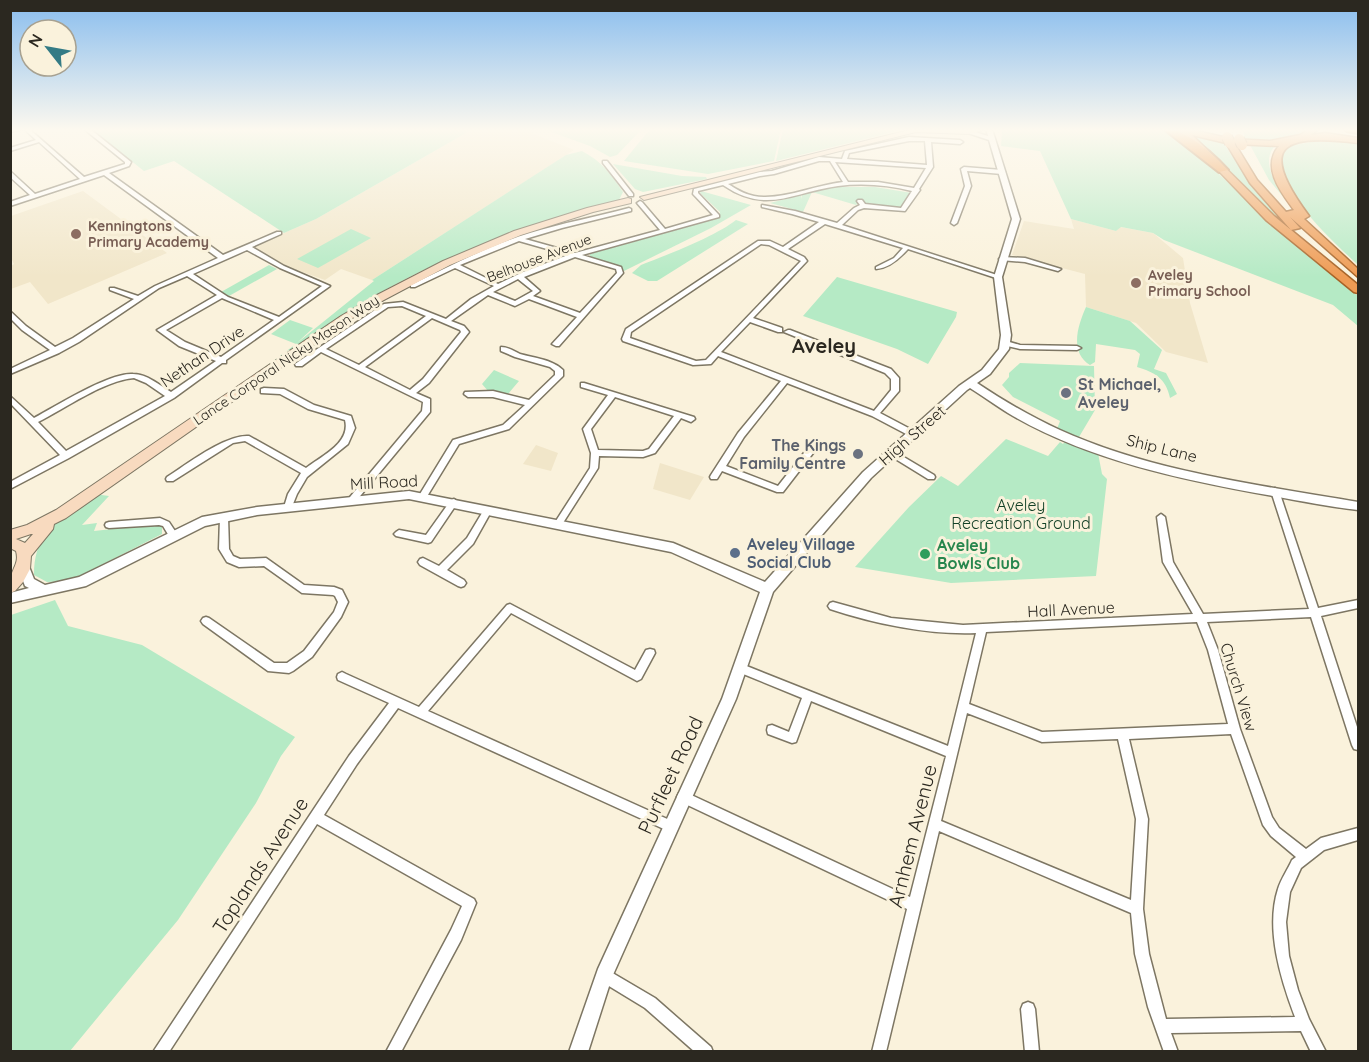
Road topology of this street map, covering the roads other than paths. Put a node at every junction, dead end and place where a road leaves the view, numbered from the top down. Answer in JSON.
{"nodes":[{"id":1,"x":16,"y":179,"type":"edge"},
{"id":2,"x":88,"y":179,"type":"edge"},
{"id":3,"x":113,"y":179,"type":"edge"},
{"id":4,"x":617,"y":179,"type":"edge"},
{"id":5,"x":722,"y":179,"type":"edge"},
{"id":6,"x":745,"y":179,"type":"edge"},
{"id":7,"x":843,"y":179,"type":"edge"},
{"id":8,"x":923,"y":179,"type":"edge"},
{"id":9,"x":966,"y":179,"type":"edge"},
{"id":10,"x":1004,"y":179,"type":"edge"},
{"id":11,"x":1231,"y":179,"type":"edge"},
{"id":12,"x":1256,"y":179,"type":"edge"},
{"id":13,"x":1263,"y":179,"type":"edge"},
{"id":14,"x":1279,"y":179,"type":"edge"},
{"id":15,"x":84,"y":180,"type":"joint"},
{"id":16,"x":846,"y":183,"type":"junction"},
{"id":17,"x":725,"y":184,"type":"junction"},
{"id":18,"x":917,"y":190,"type":"junction"},
{"id":19,"x":34,"y":196,"type":"junction"},
{"id":20,"x":634,"y":201,"type":"junction"},
{"id":21,"x":10,"y":204,"type":"edge"},
{"id":22,"x":764,"y":206,"type":"dead end"},
{"id":23,"x":823,"y":222,"type":"junction"},
{"id":24,"x":954,"y":223,"type":"dead end"},
{"id":25,"x":838,"y":226,"type":"junction"},
{"id":26,"x":664,"y":231,"type":"junction"},
{"id":27,"x":279,"y":233,"type":"dead end"},
{"id":28,"x":519,"y":239,"type":"junction"},
{"id":29,"x":248,"y":247,"type":"junction"},
{"id":30,"x":907,"y":247,"type":"junction"},
{"id":31,"x":784,"y":249,"type":"junction"},
{"id":32,"x":576,"y":256,"type":"junction"},
{"id":33,"x":223,"y":258,"type":"junction"},
{"id":34,"x":1001,"y":262,"type":"junction"},
{"id":35,"x":455,"y":265,"type":"junction"},
{"id":36,"x":878,"y":268,"type":"dead end"},
{"id":37,"x":1058,"y":269,"type":"dead end"},
{"id":38,"x":1359,"y":272,"type":"edge"},
{"id":39,"x":188,"y":273,"type":"junction"},
{"id":40,"x":520,"y":277,"type":"junction"},
{"id":41,"x":998,"y":277,"type":"junction"},
{"id":42,"x":413,"y":286,"type":"dead end"},
{"id":43,"x":498,"y":286,"type":"junction"},
{"id":44,"x":112,"y":289,"type":"dead end"},
{"id":45,"x":1359,"y":289,"type":"edge"},
{"id":46,"x":487,"y":292,"type":"junction"},
{"id":47,"x":221,"y":296,"type":"junction"},
{"id":48,"x":530,"y":297,"type":"junction"},
{"id":49,"x":137,"y":298,"type":"junction"},
{"id":50,"x":431,"y":315,"type":"junction"},
{"id":51,"x":581,"y":316,"type":"junction"},
{"id":52,"x":12,"y":317,"type":"edge"},
{"id":53,"x":749,"y":319,"type":"junction"},
{"id":54,"x":280,"y":320,"type":"junction"},
{"id":55,"x":446,"y":322,"type":"junction"},
{"id":56,"x":1006,"y":344,"type":"junction"},
{"id":57,"x":556,"y":345,"type":"dead end"},
{"id":58,"x":1077,"y":348,"type":"dead end"},
{"id":59,"x":321,"y":349,"type":"junction"},
{"id":60,"x":504,"y":349,"type":"dead end"},
{"id":61,"x":56,"y":351,"type":"junction"},
{"id":62,"x":716,"y":353,"type":"junction"},
{"id":63,"x":223,"y":361,"type":"junction"},
{"id":64,"x":299,"y":364,"type":"dead end"},
{"id":65,"x":359,"y":368,"type":"junction"},
{"id":66,"x":10,"y":372,"type":"edge"},
{"id":67,"x":786,"y":380,"type":"junction"},
{"id":68,"x":971,"y":384,"type":"junction"},
{"id":69,"x":584,"y":385,"type":"dead end"},
{"id":70,"x":264,"y":391,"type":"dead end"},
{"id":71,"x":412,"y":392,"type":"junction"},
{"id":72,"x":468,"y":394,"type":"dead end"},
{"id":73,"x":613,"y":394,"type":"junction"},
{"id":74,"x":171,"y":396,"type":"junction"},
{"id":75,"x":10,"y":398,"type":"edge"},
{"id":76,"x":529,"y":403,"type":"junction"},
{"id":77,"x":875,"y":414,"type":"junction"},
{"id":78,"x":679,"y":415,"type":"junction"},
{"id":79,"x":691,"y":419,"type":"dead end"},
{"id":80,"x":32,"y":422,"type":"junction"},
{"id":81,"x":914,"y":434,"type":"junction"},
{"id":82,"x":814,"y":446,"type":"dead end"},
{"id":83,"x":595,"y":453,"type":"junction"},
{"id":84,"x":892,"y":453,"type":"junction"},
{"id":85,"x":66,"y":456,"type":"junction"},
{"id":86,"x":720,"y":467,"type":"junction"},
{"id":87,"x":306,"y":471,"type":"junction"},
{"id":88,"x":714,"y":477,"type":"dead end"},
{"id":89,"x":930,"y":477,"type":"dead end"},
{"id":90,"x":170,"y":479,"type":"dead end"},
{"id":91,"x":10,"y":486,"type":"edge"},
{"id":92,"x":1275,"y":491,"type":"junction"},
{"id":93,"x":423,"y":496,"type":"junction"},
{"id":94,"x":353,"y":499,"type":"junction"},
{"id":95,"x":454,"y":502,"type":"junction"},
{"id":96,"x":1359,"y":506,"type":"edge"},
{"id":97,"x":288,"y":507,"type":"junction"},
{"id":98,"x":488,"y":510,"type":"junction"},
{"id":99,"x":61,"y":514,"type":"junction"},
{"id":100,"x":224,"y":517,"type":"junction"},
{"id":101,"x":1161,"y":517,"type":"dead end"},
{"id":102,"x":558,"y":524,"type":"junction"},
{"id":103,"x":109,"y":525,"type":"dead end"},
{"id":104,"x":172,"y":534,"type":"junction"},
{"id":105,"x":399,"y":534,"type":"dead end"},
{"id":106,"x":10,"y":535,"type":"edge"},
{"id":107,"x":10,"y":542,"type":"edge"},
{"id":108,"x":24,"y":561,"type":"junction"},
{"id":109,"x":423,"y":562,"type":"dead end"},
{"id":110,"x":440,"y":571,"type":"junction"},
{"id":111,"x":461,"y":583,"type":"dead end"},
{"id":112,"x":10,"y":587,"type":"edge"},
{"id":113,"x":42,"y":590,"type":"junction"},
{"id":114,"x":767,"y":590,"type":"junction"},
{"id":115,"x":10,"y":598,"type":"edge"},
{"id":116,"x":1359,"y":604,"type":"edge"},
{"id":117,"x":833,"y":606,"type":"dead end"},
{"id":118,"x":1313,"y":613,"type":"junction"},
{"id":119,"x":1200,"y":618,"type":"junction"},
{"id":120,"x":206,"y":621,"type":"dead end"},
{"id":121,"x":982,"y":629,"type":"junction"},
{"id":122,"x":650,"y":653,"type":"dead end"},
{"id":123,"x":740,"y":668,"type":"junction"},
{"id":124,"x":342,"y":677,"type":"dead end"},
{"id":125,"x":808,"y":695,"type":"junction"},
{"id":126,"x":396,"y":702,"type":"junction"},
{"id":127,"x":964,"y":706,"type":"junction"},
{"id":128,"x":420,"y":713,"type":"junction"},
{"id":129,"x":1235,"y":729,"type":"junction"},
{"id":130,"x":772,"y":730,"type":"dead end"},
{"id":131,"x":1123,"y":735,"type":"junction"},
{"id":132,"x":1359,"y":746,"type":"edge"},
{"id":133,"x":952,"y":753,"type":"junction"},
{"id":134,"x":683,"y":797,"type":"junction"},
{"id":135,"x":316,"y":817,"type":"junction"},
{"id":136,"x":935,"y":824,"type":"junction"},
{"id":137,"x":670,"y":826,"type":"junction"},
{"id":138,"x":1359,"y":834,"type":"edge"},
{"id":139,"x":1304,"y":855,"type":"junction"},
{"id":140,"x":915,"y":906,"type":"junction"},
{"id":141,"x":1137,"y":909,"type":"junction"},
{"id":142,"x":604,"y":975,"type":"junction"},
{"id":143,"x":1028,"y":1009,"type":"dead end"},
{"id":144,"x":1303,"y":1024,"type":"junction"},
{"id":145,"x":1161,"y":1026,"type":"junction"},
{"id":146,"x":160,"y":1052,"type":"edge"},
{"id":147,"x":393,"y":1052,"type":"edge"},
{"id":148,"x":578,"y":1052,"type":"edge"},
{"id":149,"x":706,"y":1052,"type":"edge"},
{"id":150,"x":879,"y":1052,"type":"edge"},
{"id":151,"x":1032,"y":1052,"type":"edge"},
{"id":152,"x":1171,"y":1052,"type":"edge"},
{"id":153,"x":1319,"y":1052,"type":"edge"}],
"edges":[{"from":1,"to":19,"type":"street"},
{"from":2,"to":15,"type":"street"},
{"from":3,"to":33,"type":"street"},
{"from":4,"to":20,"type":"street"},
{"from":5,"to":20,"type":"main road","name":"Lance Corporal Nicky Mason Way"},
{"from":6,"to":17,"type":"street"},
{"from":7,"to":16,"type":"street"},
{"from":8,"to":18,"type":"street"},
{"from":9,"to":24,"type":"street"},
{"from":10,"to":34,"type":"street"},
{"from":11,"to":45,"type":"highway"},
{"from":12,"to":45,"type":"highway"},
{"from":13,"to":38,"type":"highway"},
{"from":14,"to":38,"type":"highway"},
{"from":15,"to":19,"type":"street"},
{"from":16,"to":17,"type":"street"},
{"from":16,"to":18,"type":"street"},
{"from":17,"to":26,"type":"street","name":"Belhouse Avenue"},
{"from":18,"to":25,"type":"street"},
{"from":19,"to":21,"type":"street"},
{"from":20,"to":26,"type":"street"},
{"from":20,"to":28,"type":"street"},
{"from":20,"to":99,"type":"main road","name":"Lance Corporal Nicky Mason Way"},
{"from":22,"to":23,"type":"street"},
{"from":23,"to":25,"type":"street"},
{"from":23,"to":31,"type":"street"},
{"from":25,"to":30,"type":"street"},
{"from":26,"to":32,"type":"street","name":"Belhouse Avenue"},
{"from":27,"to":29,"type":"street"},
{"from":28,"to":32,"type":"street"},
{"from":28,"to":35,"type":"street"},
{"from":29,"to":33,"type":"street"},
{"from":29,"to":54,"type":"street","name":"Nethan Drive"},
{"from":30,"to":36,"type":"street"},
{"from":30,"to":41,"type":"street"},
{"from":31,"to":53,"type":"street"},
{"from":31,"to":62,"type":"street"},
{"from":32,"to":40,"type":"street","name":"Belhouse Avenue"},
{"from":32,"to":51,"type":"street"},
{"from":33,"to":39,"type":"street"},
{"from":34,"to":37,"type":"street"},
{"from":34,"to":41,"type":"street"},
{"from":35,"to":42,"type":"street"},
{"from":35,"to":43,"type":"street"},
{"from":39,"to":47,"type":"street"},
{"from":39,"to":49,"type":"street"},
{"from":40,"to":43,"type":"street","name":"Belhouse Avenue"},
{"from":40,"to":48,"type":"street"},
{"from":41,"to":56,"type":"street"},
{"from":43,"to":46,"type":"street","name":"Belhouse Avenue"},
{"from":44,"to":49,"type":"street"},
{"from":46,"to":48,"type":"street"},
{"from":46,"to":55,"type":"street","name":"Belhouse Avenue"},
{"from":47,"to":54,"type":"street"},
{"from":47,"to":63,"type":"street"},
{"from":48,"to":51,"type":"street"},
{"from":49,"to":61,"type":"street"},
{"from":50,"to":55,"type":"street"},
{"from":50,"to":59,"type":"street"},
{"from":50,"to":65,"type":"street"},
{"from":51,"to":57,"type":"street"},
{"from":52,"to":61,"type":"street"},
{"from":53,"to":62,"type":"street"},
{"from":53,"to":77,"type":"street"},
{"from":54,"to":63,"type":"street","name":"Nethan Drive"},
{"from":55,"to":71,"type":"street"},
{"from":56,"to":58,"type":"street"},
{"from":56,"to":68,"type":"street","name":"High Street"},
{"from":59,"to":64,"type":"street"},
{"from":59,"to":65,"type":"street"},
{"from":60,"to":76,"type":"street"},
{"from":61,"to":66,"type":"street"},
{"from":62,"to":67,"type":"street"},
{"from":63,"to":74,"type":"street","name":"Nethan Drive"},
{"from":65,"to":71,"type":"street"},
{"from":67,"to":77,"type":"street"},
{"from":67,"to":86,"type":"street"},
{"from":68,"to":81,"type":"street","name":"High Street"},
{"from":68,"to":92,"type":"street","name":"Ship Lane"},
{"from":69,"to":73,"type":"street"},
{"from":70,"to":87,"type":"street"},
{"from":71,"to":94,"type":"street"},
{"from":72,"to":76,"type":"street"},
{"from":73,"to":78,"type":"street"},
{"from":73,"to":83,"type":"street"},
{"from":74,"to":80,"type":"street"},
{"from":74,"to":85,"type":"street","name":"Nethan Drive"},
{"from":75,"to":80,"type":"street"},
{"from":76,"to":93,"type":"street"},
{"from":77,"to":81,"type":"street"},
{"from":78,"to":79,"type":"street"},
{"from":78,"to":83,"type":"street"},
{"from":80,"to":85,"type":"street"},
{"from":81,"to":84,"type":"street","name":"High Street"},
{"from":82,"to":86,"type":"street"},
{"from":83,"to":102,"type":"street"},
{"from":84,"to":89,"type":"street"},
{"from":84,"to":114,"type":"street","name":"High Street"},
{"from":85,"to":91,"type":"street","name":"Nethan Drive"},
{"from":86,"to":88,"type":"street"},
{"from":87,"to":90,"type":"street"},
{"from":87,"to":97,"type":"street"},
{"from":92,"to":96,"type":"street","name":"Ship Lane"},
{"from":92,"to":118,"type":"street"},
{"from":93,"to":94,"type":"street","name":"Mill Road"},
{"from":93,"to":95,"type":"street","name":"Mill Road"},
{"from":94,"to":97,"type":"street","name":"Mill Road"},
{"from":95,"to":98,"type":"street","name":"Mill Road"},
{"from":95,"to":105,"type":"street"},
{"from":97,"to":100,"type":"street","name":"Mill Road"},
{"from":98,"to":102,"type":"street","name":"Mill Road"},
{"from":98,"to":110,"type":"street"},
{"from":99,"to":106,"type":"main road","name":"Lance Corporal Nicky Mason Way"},
{"from":99,"to":108,"type":"main road","name":"Lance Corporal Nicky Mason Way"},
{"from":100,"to":104,"type":"street","name":"Mill Road"},
{"from":100,"to":120,"type":"street"},
{"from":101,"to":119,"type":"street","name":"Church View"},
{"from":102,"to":114,"type":"street","name":"Mill Road"},
{"from":103,"to":104,"type":"street"},
{"from":104,"to":113,"type":"street","name":"Mill Road"},
{"from":107,"to":108,"type":"main road"},
{"from":108,"to":112,"type":"main road","name":"Lance Corporal Nicky Mason Way"},
{"from":108,"to":113,"type":"street"},
{"from":109,"to":110,"type":"street"},
{"from":110,"to":111,"type":"street"},
{"from":113,"to":115,"type":"street","name":"Mill Road"},
{"from":114,"to":123,"type":"street","name":"Purfleet Road"},
{"from":116,"to":118,"type":"street","name":"Hall Avenue"},
{"from":117,"to":121,"type":"street","name":"Hall Avenue"},
{"from":118,"to":119,"type":"street","name":"Hall Avenue"},
{"from":118,"to":132,"type":"street"},
{"from":119,"to":121,"type":"street","name":"Hall Avenue"},
{"from":119,"to":129,"type":"street","name":"Church View"},
{"from":121,"to":127,"type":"street","name":"Arnhem Avenue"},
{"from":122,"to":128,"type":"street"},
{"from":123,"to":125,"type":"street"},
{"from":123,"to":134,"type":"street","name":"Purfleet Road"},
{"from":124,"to":126,"type":"street"},
{"from":125,"to":130,"type":"street"},
{"from":125,"to":133,"type":"street"},
{"from":126,"to":128,"type":"street"},
{"from":126,"to":135,"type":"street","name":"Toplands Avenue"},
{"from":127,"to":131,"type":"street"},
{"from":127,"to":133,"type":"street","name":"Arnhem Avenue"},
{"from":128,"to":137,"type":"street"},
{"from":129,"to":131,"type":"street"},
{"from":129,"to":139,"type":"street","name":"Church View"},
{"from":131,"to":141,"type":"street"},
{"from":133,"to":136,"type":"street","name":"Arnhem Avenue"},
{"from":134,"to":137,"type":"street","name":"Purfleet Road"},
{"from":134,"to":140,"type":"street"},
{"from":135,"to":146,"type":"street","name":"Toplands Avenue"},
{"from":135,"to":147,"type":"street"},
{"from":136,"to":140,"type":"street","name":"Arnhem Avenue"},
{"from":136,"to":141,"type":"street"},
{"from":137,"to":142,"type":"street","name":"Purfleet Road"},
{"from":138,"to":139,"type":"street"},
{"from":139,"to":144,"type":"street"},
{"from":140,"to":150,"type":"street","name":"Arnhem Avenue"},
{"from":141,"to":145,"type":"street"},
{"from":142,"to":148,"type":"street"},
{"from":142,"to":149,"type":"street"},
{"from":143,"to":151,"type":"street"},
{"from":144,"to":145,"type":"street"},
{"from":144,"to":153,"type":"street"},
{"from":145,"to":152,"type":"street"}]}
